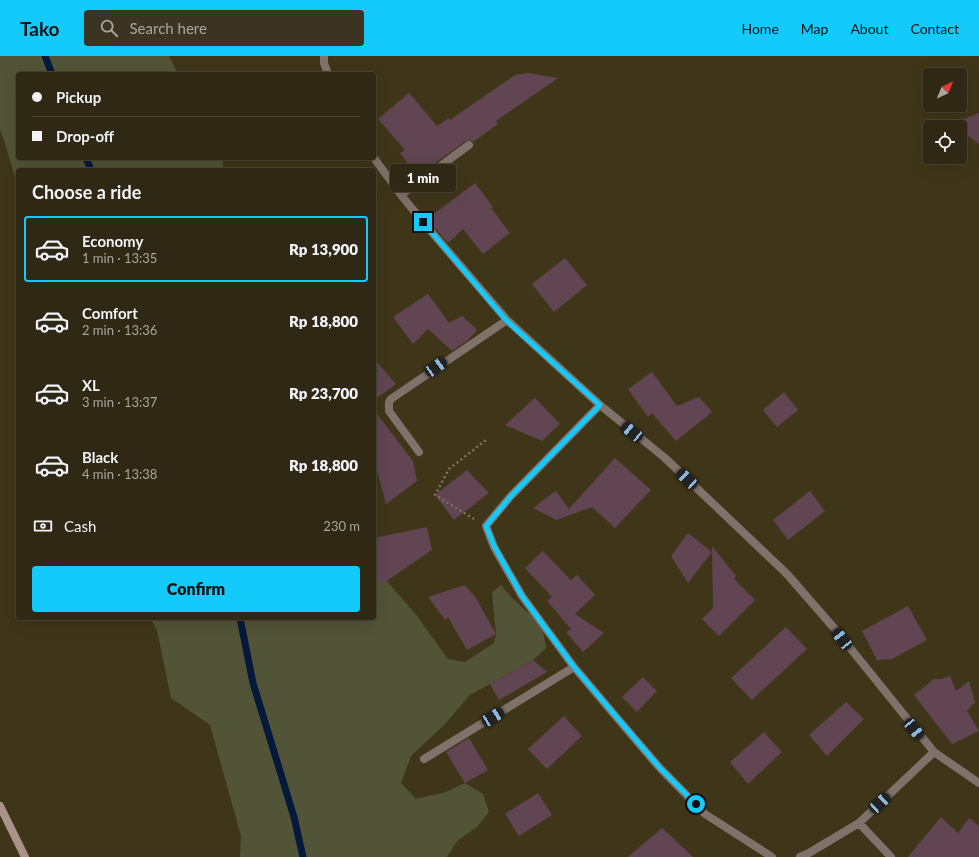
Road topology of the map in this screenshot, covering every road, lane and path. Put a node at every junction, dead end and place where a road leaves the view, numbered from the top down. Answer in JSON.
{"nodes":[{"id":1,"x":324,"y":56,"type":"edge"},
{"id":2,"x":328,"y":72,"type":"edge"},
{"id":3,"x":469,"y":145,"type":"dead end"},
{"id":4,"x":375,"y":160,"type":"edge"},
{"id":5,"x":401,"y":195,"type":"junction"},
{"id":6,"x":506,"y":320,"type":"junction"},
{"id":7,"x":600,"y":405,"type":"junction"},
{"id":8,"x":486,"y":440,"type":"dead end"},
{"id":9,"x":419,"y":452,"type":"dead end"},
{"id":10,"x":486,"y":526,"type":"junction"},
{"id":11,"x":574,"y":667,"type":"junction"},
{"id":12,"x":934,"y":752,"type":"junction"},
{"id":13,"x":424,"y":759,"type":"dead end"},
{"id":14,"x":979,"y":783,"type":"edge"},
{"id":15,"x":0,"y":806,"type":"edge"},
{"id":16,"x":859,"y":823,"type":"junction"},
{"id":17,"x":25,"y":857,"type":"edge"},
{"id":18,"x":772,"y":857,"type":"edge"},
{"id":19,"x":800,"y":857,"type":"edge"},
{"id":20,"x":891,"y":857,"type":"edge"}],
"edges":[{"from":1,"to":2,"type":"street"},
{"from":3,"to":5,"type":"street"},
{"from":4,"to":5,"type":"street"},
{"from":5,"to":6,"type":"street"},
{"from":6,"to":7,"type":"street"},
{"from":6,"to":9,"type":"street"},
{"from":7,"to":10,"type":"street"},
{"from":7,"to":12,"type":"street"},
{"from":8,"to":10,"type":"path"},
{"from":10,"to":11,"type":"street"},
{"from":11,"to":13,"type":"street"},
{"from":11,"to":18,"type":"street"},
{"from":12,"to":14,"type":"street"},
{"from":12,"to":16,"type":"street"},
{"from":15,"to":17,"type":"street"},
{"from":16,"to":19,"type":"street"},
{"from":16,"to":20,"type":"street"}]}
